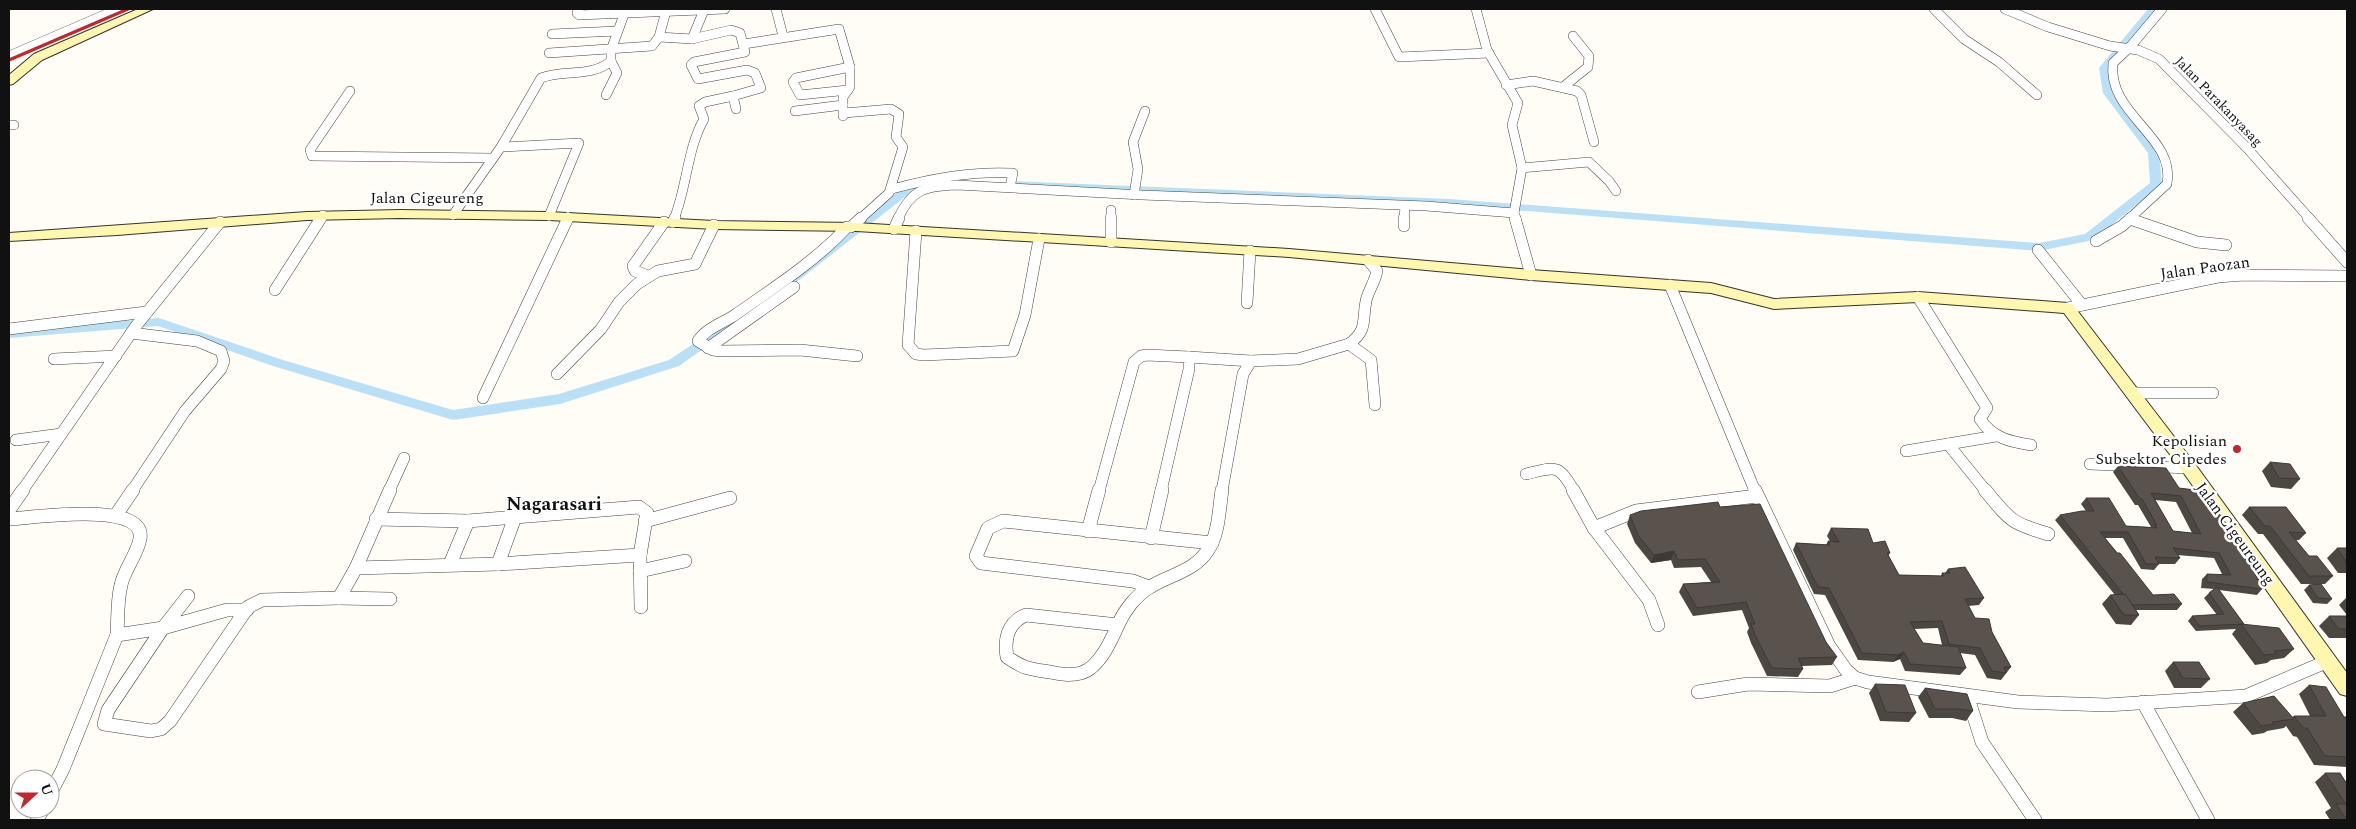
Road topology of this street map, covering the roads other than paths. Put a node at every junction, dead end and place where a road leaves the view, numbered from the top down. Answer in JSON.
{"nodes":[{"id":1,"x":118,"y":9,"type":"edge"},
{"id":2,"x":147,"y":9,"type":"edge"},
{"id":3,"x":725,"y":9,"type":"edge"},
{"id":4,"x":776,"y":9,"type":"edge"},
{"id":5,"x":1375,"y":9,"type":"edge"},
{"id":6,"x":1476,"y":9,"type":"edge"},
{"id":7,"x":1934,"y":9,"type":"edge"},
{"id":8,"x":2004,"y":9,"type":"edge"},
{"id":9,"x":2162,"y":9,"type":"edge"},
{"id":10,"x":704,"y":10,"type":"junction"},
{"id":11,"x":578,"y":11,"type":"edge"},
{"id":12,"x":625,"y":11,"type":"edge"},
{"id":13,"x":666,"y":12,"type":"junction"},
{"id":14,"x":618,"y":31,"type":"junction"},
{"id":15,"x":552,"y":34,"type":"dead end"},
{"id":16,"x":783,"y":36,"type":"junction"},
{"id":17,"x":1573,"y":36,"type":"dead end"},
{"id":18,"x":659,"y":38,"type":"junction"},
{"id":19,"x":692,"y":38,"type":"junction"},
{"id":20,"x":744,"y":44,"type":"junction"},
{"id":21,"x":2127,"y":48,"type":"junction"},
{"id":22,"x":610,"y":50,"type":"junction"},
{"id":23,"x":549,"y":53,"type":"dead end"},
{"id":24,"x":1489,"y":53,"type":"junction"},
{"id":25,"x":9,"y":56,"type":"edge"},
{"id":26,"x":611,"y":61,"type":"junction"},
{"id":27,"x":850,"y":67,"type":"junction"},
{"id":28,"x":9,"y":81,"type":"edge"},
{"id":29,"x":1506,"y":85,"type":"junction"},
{"id":30,"x":1563,"y":87,"type":"junction"},
{"id":31,"x":848,"y":90,"type":"junction"},
{"id":32,"x":350,"y":91,"type":"dead end"},
{"id":33,"x":606,"y":95,"type":"dead end"},
{"id":34,"x":732,"y":96,"type":"junction"},
{"id":35,"x":2037,"y":96,"type":"dead end"},
{"id":36,"x":736,"y":109,"type":"dead end"},
{"id":37,"x":795,"y":111,"type":"dead end"},
{"id":38,"x":843,"y":111,"type":"junction"},
{"id":39,"x":1145,"y":111,"type":"dead end"},
{"id":40,"x":1594,"y":142,"type":"dead end"},
{"id":41,"x":501,"y":146,"type":"junction"},
{"id":42,"x":492,"y":158,"type":"junction"},
{"id":43,"x":1522,"y":168,"type":"junction"},
{"id":44,"x":1011,"y":183,"type":"junction"},
{"id":45,"x":892,"y":188,"type":"junction"},
{"id":46,"x":1135,"y":190,"type":"junction"},
{"id":47,"x":1616,"y":191,"type":"dead end"},
{"id":48,"x":1405,"y":206,"type":"junction"},
{"id":49,"x":1111,"y":210,"type":"dead end"},
{"id":50,"x":1515,"y":210,"type":"junction"},
{"id":51,"x":324,"y":215,"type":"junction"},
{"id":52,"x":452,"y":215,"type":"junction"},
{"id":53,"x":549,"y":216,"type":"junction"},
{"id":54,"x":568,"y":217,"type":"junction"},
{"id":55,"x":2130,"y":219,"type":"junction"},
{"id":56,"x":220,"y":222,"type":"junction"},
{"id":57,"x":669,"y":222,"type":"junction"},
{"id":58,"x":714,"y":225,"type":"junction"},
{"id":59,"x":1404,"y":226,"type":"dead end"},
{"id":60,"x":856,"y":227,"type":"junction"},
{"id":61,"x":894,"y":229,"type":"junction"},
{"id":62,"x":916,"y":231,"type":"junction"},
{"id":63,"x":9,"y":237,"type":"edge"},
{"id":64,"x":1039,"y":239,"type":"junction"},
{"id":65,"x":2096,"y":240,"type":"dead end"},
{"id":66,"x":1111,"y":242,"type":"junction"},
{"id":67,"x":2226,"y":245,"type":"dead end"},
{"id":68,"x":2038,"y":250,"type":"dead end"},
{"id":69,"x":1250,"y":251,"type":"junction"},
{"id":70,"x":1368,"y":260,"type":"junction"},
{"id":71,"x":2347,"y":262,"type":"edge"},
{"id":72,"x":1530,"y":275,"type":"junction"},
{"id":73,"x":648,"y":276,"type":"junction"},
{"id":74,"x":2347,"y":276,"type":"edge"},
{"id":75,"x":1670,"y":285,"type":"junction"},
{"id":76,"x":794,"y":288,"type":"dead end"},
{"id":77,"x":275,"y":290,"type":"dead end"},
{"id":78,"x":1918,"y":297,"type":"junction"},
{"id":79,"x":1247,"y":302,"type":"dead end"},
{"id":80,"x":2075,"y":306,"type":"junction"},
{"id":81,"x":145,"y":314,"type":"junction"},
{"id":82,"x":9,"y":328,"type":"edge"},
{"id":83,"x":133,"y":330,"type":"junction"},
{"id":84,"x":1349,"y":344,"type":"junction"},
{"id":85,"x":705,"y":346,"type":"junction"},
{"id":86,"x":116,"y":356,"type":"junction"},
{"id":87,"x":857,"y":356,"type":"dead end"},
{"id":88,"x":1189,"y":357,"type":"junction"},
{"id":89,"x":54,"y":359,"type":"dead end"},
{"id":90,"x":1251,"y":361,"type":"junction"},
{"id":91,"x":557,"y":374,"type":"dead end"},
{"id":92,"x":2133,"y":393,"type":"junction"},
{"id":93,"x":2213,"y":393,"type":"dead end"},
{"id":94,"x":483,"y":398,"type":"dead end"},
{"id":95,"x":1375,"y":405,"type":"dead end"},
{"id":96,"x":61,"y":434,"type":"junction"},
{"id":97,"x":1996,"y":436,"type":"junction"},
{"id":98,"x":16,"y":440,"type":"dead end"},
{"id":99,"x":1948,"y":444,"type":"junction"},
{"id":100,"x":2031,"y":445,"type":"dead end"},
{"id":101,"x":1906,"y":451,"type":"dead end"},
{"id":102,"x":404,"y":458,"type":"dead end"},
{"id":103,"x":2090,"y":464,"type":"dead end"},
{"id":104,"x":2189,"y":468,"type":"junction"},
{"id":105,"x":1526,"y":474,"type":"dead end"},
{"id":106,"x":1757,"y":496,"type":"junction"},
{"id":107,"x":730,"y":498,"type":"dead end"},
{"id":108,"x":9,"y":510,"type":"edge"},
{"id":109,"x":116,"y":515,"type":"junction"},
{"id":110,"x":515,"y":516,"type":"junction"},
{"id":111,"x":9,"y":519,"type":"edge"},
{"id":112,"x":376,"y":519,"type":"junction"},
{"id":113,"x":468,"y":521,"type":"junction"},
{"id":114,"x":645,"y":521,"type":"junction"},
{"id":115,"x":1594,"y":528,"type":"junction"},
{"id":116,"x":1088,"y":531,"type":"junction"},
{"id":117,"x":2048,"y":534,"type":"dead end"},
{"id":118,"x":1151,"y":538,"type":"junction"},
{"id":119,"x":1212,"y":543,"type":"junction"},
{"id":120,"x":640,"y":555,"type":"junction"},
{"id":121,"x":684,"y":561,"type":"dead end"},
{"id":122,"x":450,"y":564,"type":"junction"},
{"id":123,"x":498,"y":564,"type":"junction"},
{"id":124,"x":356,"y":568,"type":"junction"},
{"id":125,"x":640,"y":571,"type":"junction"},
{"id":126,"x":1149,"y":587,"type":"junction"},
{"id":127,"x":188,"y":596,"type":"dead end"},
{"id":128,"x":339,"y":598,"type":"junction"},
{"id":129,"x":390,"y":599,"type":"dead end"},
{"id":130,"x":641,"y":607,"type":"dead end"},
{"id":131,"x":246,"y":610,"type":"junction"},
{"id":132,"x":1118,"y":625,"type":"junction"},
{"id":133,"x":1658,"y":625,"type":"dead end"},
{"id":134,"x":163,"y":628,"type":"junction"},
{"id":135,"x":117,"y":634,"type":"junction"},
{"id":136,"x":2328,"y":661,"type":"junction"},
{"id":137,"x":1855,"y":678,"type":"junction"},
{"id":138,"x":2347,"y":688,"type":"edge"},
{"id":139,"x":1698,"y":692,"type":"dead end"},
{"id":140,"x":1966,"y":694,"type":"junction"},
{"id":141,"x":2143,"y":702,"type":"junction"},
{"id":142,"x":60,"y":773,"type":"edge"},
{"id":143,"x":2035,"y":820,"type":"edge"},
{"id":144,"x":2208,"y":820,"type":"edge"}],
"edges":[{"from":1,"to":25,"type":"street"},
{"from":2,"to":28,"type":"street"},
{"from":3,"to":10,"type":"street"},
{"from":4,"to":16,"type":"street"},
{"from":5,"to":24,"type":"street"},
{"from":6,"to":24,"type":"street"},
{"from":7,"to":35,"type":"street"},
{"from":8,"to":21,"type":"street","name":"Jalan Parakanyasag"},
{"from":9,"to":21,"type":"street"},
{"from":10,"to":13,"type":"street"},
{"from":10,"to":19,"type":"street"},
{"from":11,"to":12,"type":"street"},
{"from":12,"to":13,"type":"street"},
{"from":12,"to":14,"type":"street"},
{"from":13,"to":18,"type":"street"},
{"from":14,"to":15,"type":"street"},
{"from":14,"to":22,"type":"street"},
{"from":16,"to":20,"type":"street"},
{"from":16,"to":27,"type":"street"},
{"from":17,"to":30,"type":"street"},
{"from":18,"to":19,"type":"street"},
{"from":18,"to":22,"type":"street"},
{"from":19,"to":20,"type":"street"},
{"from":20,"to":34,"type":"street"},
{"from":21,"to":55,"type":"street"},
{"from":21,"to":71,"type":"street","name":"Jalan Parakanyasag"},
{"from":22,"to":23,"type":"street"},
{"from":22,"to":26,"type":"street"},
{"from":24,"to":29,"type":"street"},
{"from":26,"to":33,"type":"street"},
{"from":26,"to":41,"type":"street"},
{"from":27,"to":31,"type":"street"},
{"from":27,"to":31,"type":"street"},
{"from":29,"to":30,"type":"street"},
{"from":29,"to":43,"type":"street"},
{"from":30,"to":40,"type":"street"},
{"from":31,"to":38,"type":"street"},
{"from":32,"to":42,"type":"street"},
{"from":34,"to":36,"type":"street"},
{"from":34,"to":57,"type":"street"},
{"from":37,"to":38,"type":"street"},
{"from":38,"to":45,"type":"street"},
{"from":39,"to":46,"type":"street"},
{"from":41,"to":42,"type":"street"},
{"from":41,"to":53,"type":"street"},
{"from":42,"to":52,"type":"street"},
{"from":43,"to":47,"type":"street"},
{"from":43,"to":50,"type":"street"},
{"from":44,"to":45,"type":"street"},
{"from":44,"to":46,"type":"street"},
{"from":44,"to":61,"type":"street"},
{"from":45,"to":60,"type":"street"},
{"from":46,"to":48,"type":"street"},
{"from":48,"to":50,"type":"street"},
{"from":48,"to":59,"type":"street"},
{"from":49,"to":66,"type":"street"},
{"from":50,"to":72,"type":"street"},
{"from":51,"to":52,"type":"street","name":"Jalan Cigeureng"},
{"from":51,"to":56,"type":"street","name":"Jalan Cigeureng"},
{"from":51,"to":77,"type":"street"},
{"from":52,"to":53,"type":"street","name":"Jalan Cigeureng"},
{"from":53,"to":54,"type":"street","name":"Jalan Cigeureng"},
{"from":54,"to":57,"type":"street","name":"Jalan Cigeureng"},
{"from":54,"to":94,"type":"street"},
{"from":55,"to":65,"type":"street"},
{"from":55,"to":67,"type":"street"},
{"from":56,"to":63,"type":"street","name":"Jalan Cigeureng"},
{"from":56,"to":81,"type":"street"},
{"from":57,"to":58,"type":"street","name":"Jalan Cigeureng"},
{"from":57,"to":73,"type":"street"},
{"from":58,"to":60,"type":"street","name":"Jalan Cigeureng"},
{"from":58,"to":73,"type":"street"},
{"from":60,"to":61,"type":"street","name":"Jalan Cigeureng"},
{"from":60,"to":85,"type":"street"},
{"from":61,"to":62,"type":"street","name":"Jalan Cigeureng"},
{"from":62,"to":64,"type":"street","name":"Jalan Cigeureng"},
{"from":62,"to":64,"type":"street"},
{"from":64,"to":66,"type":"street","name":"Jalan Cigeureng"},
{"from":66,"to":69,"type":"street","name":"Jalan Cigeureng"},
{"from":68,"to":80,"type":"street"},
{"from":69,"to":70,"type":"street","name":"Jalan Cigeureng"},
{"from":69,"to":79,"type":"street"},
{"from":70,"to":72,"type":"street","name":"Jalan Cigeureng"},
{"from":70,"to":84,"type":"street"},
{"from":72,"to":75,"type":"street","name":"Jalan Cigeureng"},
{"from":73,"to":91,"type":"street"},
{"from":74,"to":80,"type":"street","name":"Jalan Paozan"},
{"from":75,"to":78,"type":"street","name":"Jalan Cigeureng"},
{"from":75,"to":106,"type":"street"},
{"from":76,"to":85,"type":"street"},
{"from":78,"to":80,"type":"street","name":"Jalan Cigeureng"},
{"from":78,"to":97,"type":"street"},
{"from":80,"to":92,"type":"street","name":"Jalan Cigeureung"},
{"from":81,"to":82,"type":"street"},
{"from":81,"to":83,"type":"street"},
{"from":83,"to":86,"type":"street"},
{"from":83,"to":109,"type":"street"},
{"from":84,"to":90,"type":"street"},
{"from":84,"to":95,"type":"street"},
{"from":85,"to":87,"type":"street"},
{"from":86,"to":89,"type":"street"},
{"from":86,"to":96,"type":"street"},
{"from":88,"to":90,"type":"street"},
{"from":88,"to":116,"type":"street"},
{"from":88,"to":118,"type":"street"},
{"from":90,"to":119,"type":"street"},
{"from":92,"to":93,"type":"street"},
{"from":92,"to":104,"type":"street","name":"Jalan Cigeureung"},
{"from":96,"to":98,"type":"street"},
{"from":96,"to":108,"type":"street"},
{"from":97,"to":99,"type":"street"},
{"from":97,"to":100,"type":"street"},
{"from":99,"to":101,"type":"street"},
{"from":99,"to":117,"type":"street"},
{"from":102,"to":112,"type":"street"},
{"from":103,"to":104,"type":"street"},
{"from":104,"to":136,"type":"street","name":"Jalan Cigeureung"},
{"from":105,"to":115,"type":"street"},
{"from":106,"to":115,"type":"street"},
{"from":106,"to":137,"type":"street"},
{"from":107,"to":114,"type":"street"},
{"from":109,"to":111,"type":"street"},
{"from":109,"to":135,"type":"street"},
{"from":110,"to":113,"type":"street"},
{"from":110,"to":114,"type":"street"},
{"from":110,"to":123,"type":"street"},
{"from":112,"to":113,"type":"street"},
{"from":112,"to":124,"type":"street"},
{"from":113,"to":122,"type":"street"},
{"from":114,"to":120,"type":"street"},
{"from":115,"to":133,"type":"street"},
{"from":116,"to":118,"type":"street"},
{"from":116,"to":126,"type":"street"},
{"from":118,"to":119,"type":"street"},
{"from":119,"to":126,"type":"street"},
{"from":120,"to":123,"type":"street"},
{"from":120,"to":125,"type":"street"},
{"from":121,"to":125,"type":"street"},
{"from":122,"to":123,"type":"street"},
{"from":122,"to":124,"type":"street"},
{"from":124,"to":128,"type":"street"},
{"from":125,"to":130,"type":"street"},
{"from":126,"to":132,"type":"street"},
{"from":127,"to":134,"type":"street"},
{"from":128,"to":129,"type":"street"},
{"from":128,"to":131,"type":"street"},
{"from":131,"to":134,"type":"street"},
{"from":131,"to":134,"type":"street"},
{"from":132,"to":132,"type":"street"},
{"from":134,"to":135,"type":"street"},
{"from":135,"to":142,"type":"street"},
{"from":136,"to":138,"type":"street","name":"Jalan Cigeureung"},
{"from":136,"to":141,"type":"street"},
{"from":137,"to":139,"type":"street"},
{"from":137,"to":140,"type":"street"},
{"from":140,"to":141,"type":"street"},
{"from":140,"to":143,"type":"street"},
{"from":141,"to":144,"type":"street"}]}
